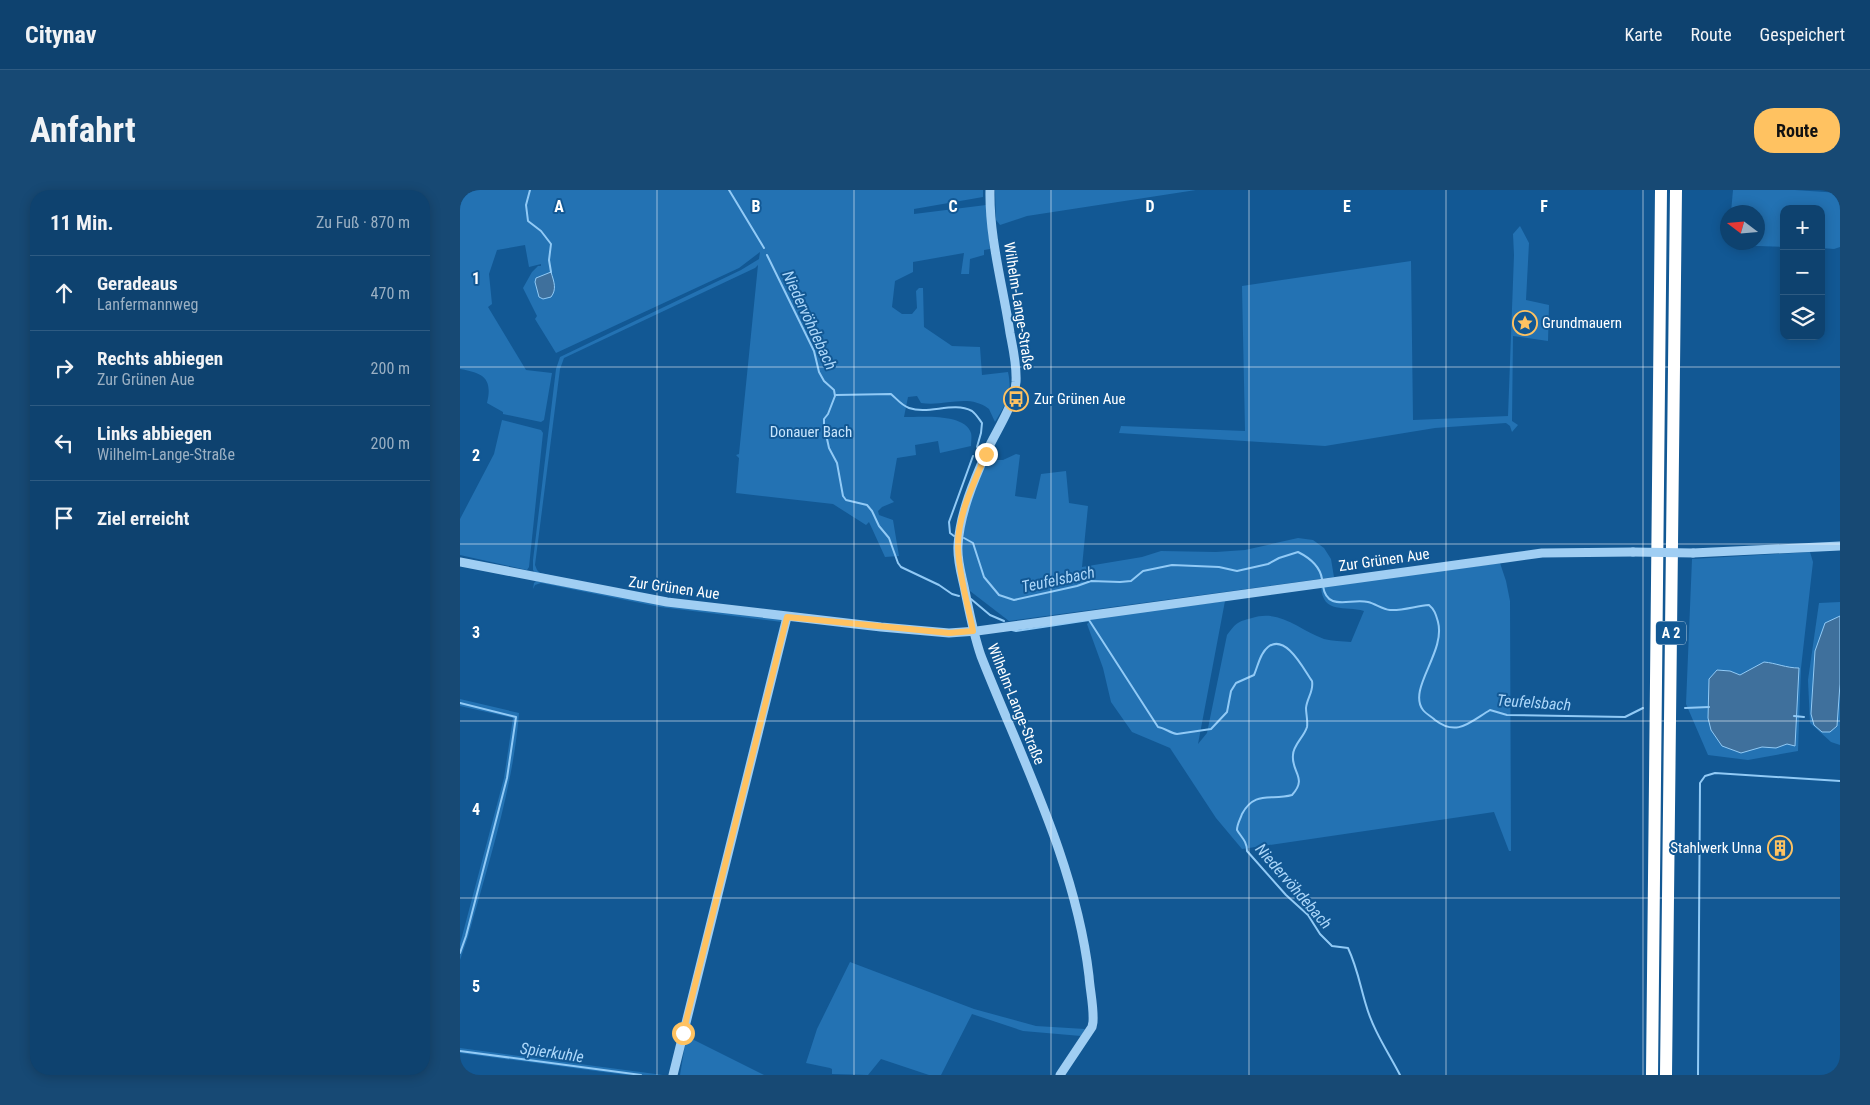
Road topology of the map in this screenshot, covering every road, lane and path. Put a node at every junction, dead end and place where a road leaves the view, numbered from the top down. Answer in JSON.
{"nodes":[{"id":1,"x":990,"y":190,"type":"edge"},
{"id":2,"x":1661,"y":190,"type":"edge"},
{"id":3,"x":1676,"y":190,"type":"edge"},
{"id":4,"x":1840,"y":546,"type":"edge"},
{"id":5,"x":460,"y":562,"type":"edge"},
{"id":6,"x":787,"y":617,"type":"junction"},
{"id":7,"x":973,"y":631,"type":"junction"},
{"id":8,"x":673,"y":1075,"type":"edge"},
{"id":9,"x":1060,"y":1075,"type":"edge"},
{"id":10,"x":1652,"y":1075,"type":"edge"},
{"id":11,"x":1666,"y":1075,"type":"edge"}],
"edges":[{"from":1,"to":7,"type":"street","name":"Wilhelm-Lange-Straße"},
{"from":2,"to":10,"type":"highway","number":"A 2"},
{"from":3,"to":11,"type":"highway","number":"A 2"},
{"from":4,"to":7,"type":"street","name":"Zur Grünen Aue","bridge":true},
{"from":5,"to":6,"type":"street","name":"Zur Grünen Aue"},
{"from":6,"to":7,"type":"street","name":"Zur Grünen Aue"},
{"from":6,"to":8,"type":"street"},
{"from":7,"to":9,"type":"street","name":"Wilhelm-Lange-Straße"}]}
